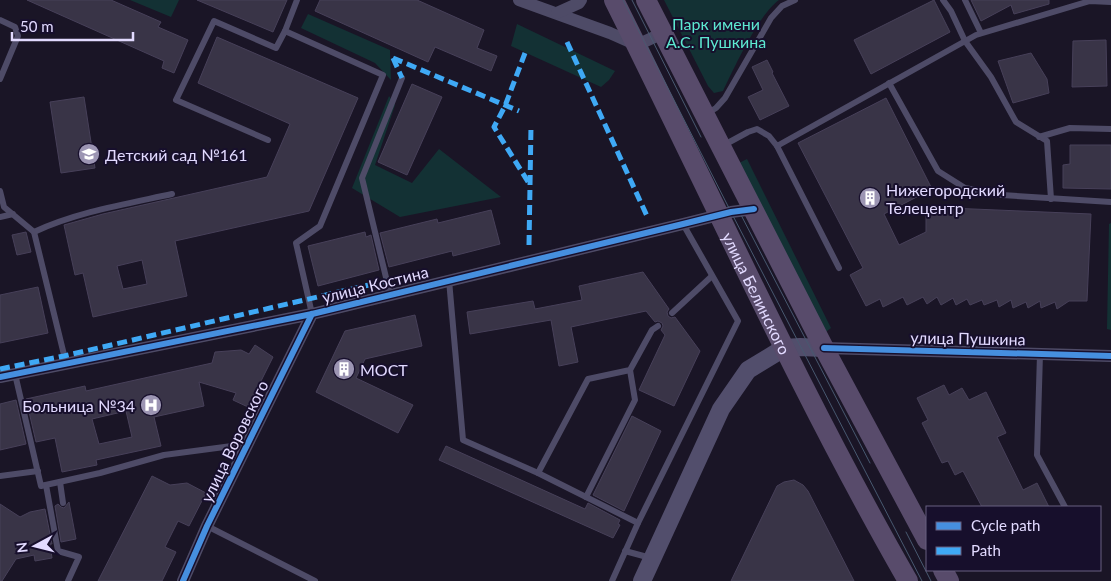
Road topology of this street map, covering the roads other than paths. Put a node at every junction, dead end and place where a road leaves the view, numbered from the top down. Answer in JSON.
{"nodes":[{"id":1,"x":298,"y":0,"type":"edge"},
{"id":2,"x":519,"y":0,"type":"edge"},
{"id":3,"x":581,"y":0,"type":"edge"},
{"id":4,"x":614,"y":0,"type":"edge"},
{"id":5,"x":646,"y":0,"type":"edge"},
{"id":6,"x":795,"y":0,"type":"edge"},
{"id":7,"x":943,"y":0,"type":"edge"},
{"id":8,"x":965,"y":0,"type":"edge"},
{"id":9,"x":1111,"y":2,"type":"edge"},
{"id":10,"x":557,"y":13,"type":"junction"},
{"id":11,"x":0,"y":20,"type":"edge"},
{"id":12,"x":285,"y":31,"type":"junction"},
{"id":13,"x":663,"y":32,"type":"junction"},
{"id":14,"x":981,"y":33,"type":"junction"},
{"id":15,"x":965,"y":41,"type":"junction"},
{"id":16,"x":637,"y":45,"type":"junction"},
{"id":17,"x":402,"y":78,"type":"dead end"},
{"id":18,"x":0,"y":79,"type":"edge"},
{"id":19,"x":889,"y":83,"type":"junction"},
{"id":20,"x":705,"y":115,"type":"junction"},
{"id":21,"x":1111,"y":130,"type":"edge"},
{"id":22,"x":1039,"y":137,"type":"junction"},
{"id":23,"x":268,"y":140,"type":"dead end"},
{"id":24,"x":777,"y":146,"type":"junction"},
{"id":25,"x":721,"y":147,"type":"junction"},
{"id":26,"x":0,"y":191,"type":"edge"},
{"id":27,"x":172,"y":194,"type":"dead end"},
{"id":28,"x":1051,"y":199,"type":"junction"},
{"id":29,"x":1111,"y":202,"type":"edge"},
{"id":30,"x":754,"y":209,"type":"junction"},
{"id":31,"x":13,"y":214,"type":"junction"},
{"id":32,"x":719,"y":215,"type":"junction"},
{"id":33,"x":0,"y":217,"type":"edge"},
{"id":34,"x":683,"y":224,"type":"junction"},
{"id":35,"x":34,"y":232,"type":"junction"},
{"id":36,"x":839,"y":268,"type":"dead end"},
{"id":37,"x":712,"y":276,"type":"junction"},
{"id":38,"x":448,"y":280,"type":"junction"},
{"id":39,"x":390,"y":294,"type":"junction"},
{"id":40,"x":672,"y":313,"type":"dead end"},
{"id":41,"x":312,"y":314,"type":"junction"},
{"id":42,"x":658,"y":326,"type":"dead end"},
{"id":43,"x":784,"y":348,"type":"junction"},
{"id":44,"x":824,"y":348,"type":"junction"},
{"id":45,"x":1040,"y":354,"type":"junction"},
{"id":46,"x":1111,"y":356,"type":"edge"},
{"id":47,"x":66,"y":364,"type":"junction"},
{"id":48,"x":630,"y":370,"type":"junction"},
{"id":49,"x":15,"y":374,"type":"junction"},
{"id":50,"x":0,"y":377,"type":"edge"},
{"id":51,"x":247,"y":444,"type":"junction"},
{"id":52,"x":38,"y":471,"type":"junction"},
{"id":53,"x":538,"y":473,"type":"junction"},
{"id":54,"x":0,"y":476,"type":"edge"},
{"id":55,"x":60,"y":482,"type":"junction"},
{"id":56,"x":46,"y":485,"type":"junction"},
{"id":57,"x":586,"y":497,"type":"junction"},
{"id":58,"x":64,"y":503,"type":"dead end"},
{"id":59,"x":1064,"y":506,"type":"edge"},
{"id":60,"x":638,"y":523,"type":"junction"},
{"id":61,"x":207,"y":526,"type":"junction"},
{"id":62,"x":926,"y":538,"type":"edge"},
{"id":63,"x":626,"y":551,"type":"junction"},
{"id":64,"x":653,"y":558,"type":"junction"},
{"id":65,"x":68,"y":581,"type":"edge"},
{"id":66,"x":183,"y":581,"type":"edge"},
{"id":67,"x":315,"y":581,"type":"edge"},
{"id":68,"x":612,"y":581,"type":"edge"},
{"id":69,"x":642,"y":581,"type":"edge"},
{"id":70,"x":908,"y":581,"type":"edge"}],
"edges":[{"from":1,"to":12,"type":"lane"},
{"from":2,"to":10,"type":"street"},
{"from":3,"to":10,"type":"street"},
{"from":4,"to":16,"type":"main road","name":"улица Белинского"},
{"from":5,"to":13,"type":"main road","name":"улица Белинского"},
{"from":6,"to":20,"type":"lane"},
{"from":7,"to":15,"type":"lane"},
{"from":8,"to":14,"type":"lane"},
{"from":9,"to":14,"type":"lane"},
{"from":10,"to":16,"type":"street"},
{"from":11,"to":18,"type":"lane"},
{"from":12,"to":23,"type":"lane"},
{"from":12,"to":41,"type":"lane"},
{"from":13,"to":16,"type":"street"},
{"from":13,"to":20,"type":"main road","name":"улица Белинского"},
{"from":14,"to":15,"type":"lane"},
{"from":15,"to":19,"type":"lane"},
{"from":15,"to":22,"type":"lane"},
{"from":16,"to":32,"type":"main road","name":"улица Белинского"},
{"from":17,"to":39,"type":"lane"},
{"from":19,"to":24,"type":"lane"},
{"from":19,"to":28,"type":"lane"},
{"from":20,"to":25,"type":"main road","name":"улица Белинского"},
{"from":21,"to":22,"type":"lane"},
{"from":22,"to":28,"type":"lane"},
{"from":24,"to":25,"type":"lane"},
{"from":24,"to":36,"type":"lane"},
{"from":25,"to":30,"type":"main road","name":"улица Белинского"},
{"from":26,"to":31,"type":"lane"},
{"from":27,"to":35,"type":"lane"},
{"from":28,"to":29,"type":"lane"},
{"from":30,"to":32,"type":"street","name":"улица Костина"},
{"from":30,"to":44,"type":"main road","name":"улица Белинского"},
{"from":31,"to":33,"type":"lane"},
{"from":31,"to":35,"type":"lane"},
{"from":32,"to":34,"type":"street","name":"улица Костина"},
{"from":32,"to":43,"type":"main road","name":"улица Белинского"},
{"from":34,"to":37,"type":"lane"},
{"from":34,"to":38,"type":"street","name":"улица Костина"},
{"from":35,"to":47,"type":"lane"},
{"from":37,"to":40,"type":"lane"},
{"from":37,"to":60,"type":"lane"},
{"from":38,"to":39,"type":"street","name":"улица Костина"},
{"from":38,"to":53,"type":"lane"},
{"from":39,"to":41,"type":"street","name":"улица Костина"},
{"from":41,"to":47,"type":"street","name":"улица Костина"},
{"from":41,"to":51,"type":"street","name":"улица Воровского"},
{"from":42,"to":48,"type":"lane"},
{"from":43,"to":44,"type":"main road"},
{"from":43,"to":64,"type":"main road"},
{"from":43,"to":70,"type":"main road","name":"улица Белинского"},
{"from":44,"to":45,"type":"street","name":"улица Пушкина"},
{"from":44,"to":62,"type":"main road","name":"улица Белинского"},
{"from":45,"to":46,"type":"street","name":"улица Пушкина"},
{"from":45,"to":59,"type":"lane"},
{"from":47,"to":49,"type":"street","name":"улица Костина"},
{"from":48,"to":53,"type":"lane"},
{"from":48,"to":57,"type":"lane"},
{"from":49,"to":50,"type":"street","name":"улица Костина"},
{"from":49,"to":52,"type":"lane"},
{"from":51,"to":55,"type":"lane"},
{"from":51,"to":61,"type":"street","name":"улица Воровского"},
{"from":52,"to":54,"type":"lane"},
{"from":52,"to":56,"type":"lane"},
{"from":53,"to":57,"type":"lane"},
{"from":55,"to":56,"type":"lane"},
{"from":55,"to":58,"type":"lane"},
{"from":56,"to":65,"type":"lane"},
{"from":57,"to":60,"type":"lane"},
{"from":60,"to":63,"type":"lane"},
{"from":61,"to":66,"type":"street","name":"улица Воровского"},
{"from":61,"to":67,"type":"lane"},
{"from":63,"to":64,"type":"lane"},
{"from":63,"to":68,"type":"lane"},
{"from":64,"to":69,"type":"main road"}]}
